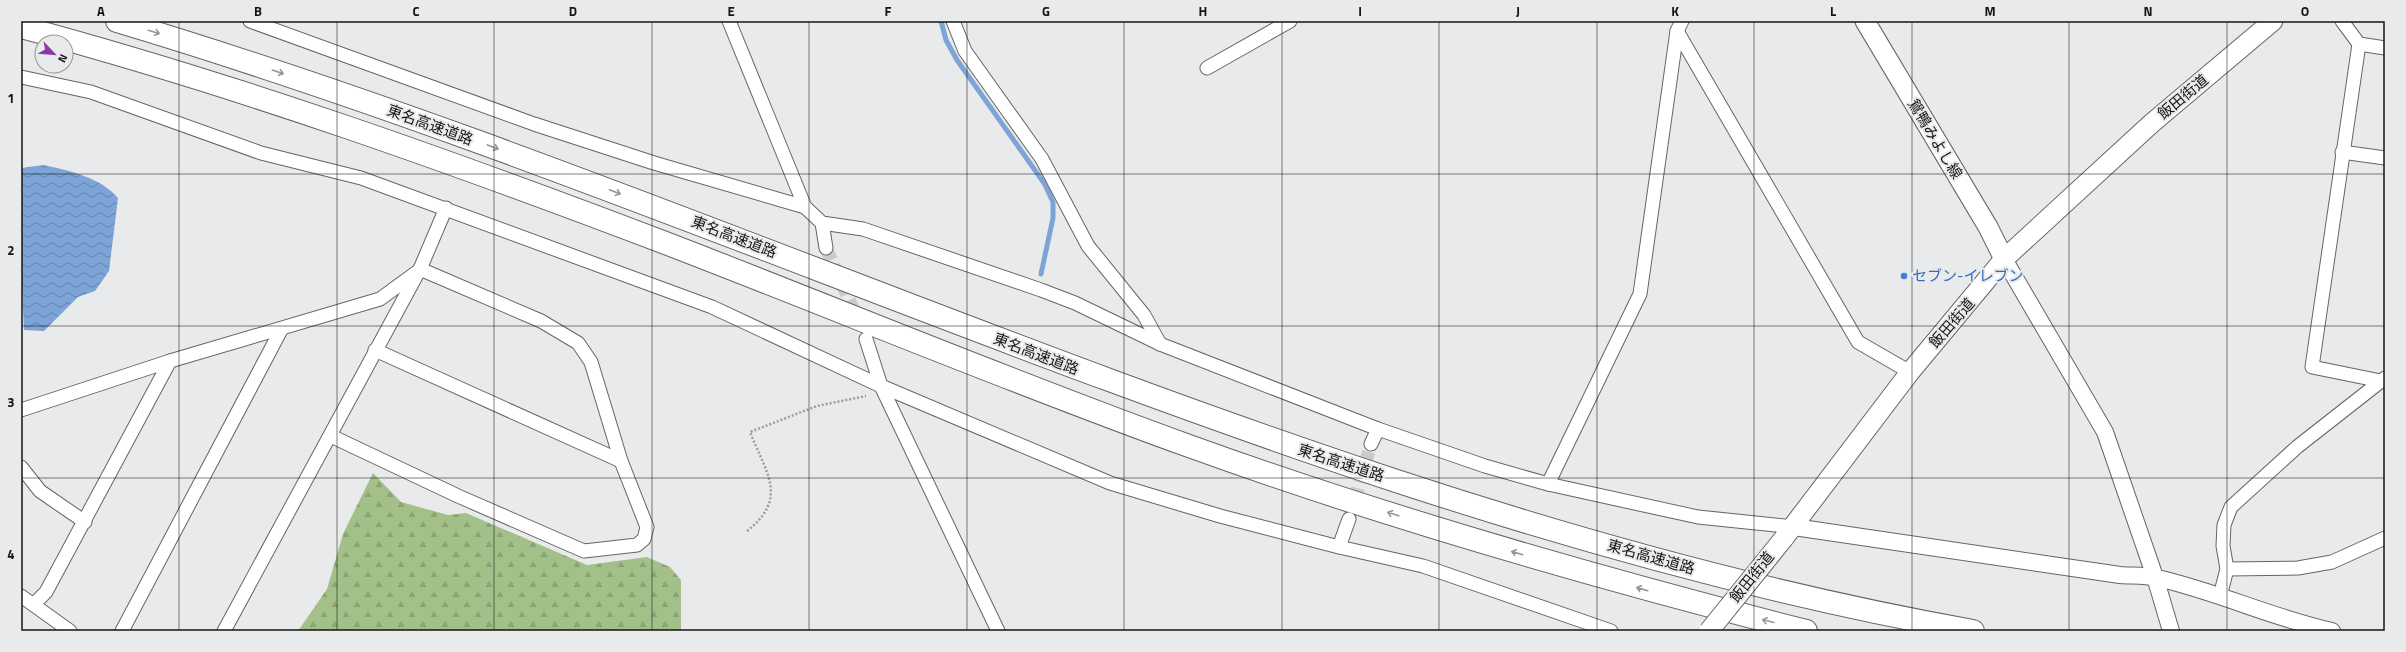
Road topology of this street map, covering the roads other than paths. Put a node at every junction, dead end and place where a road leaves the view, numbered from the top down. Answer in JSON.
{"nodes":[{"id":1,"x":117,"y":21,"type":"edge"},
{"id":2,"x":250,"y":21,"type":"edge"},
{"id":3,"x":729,"y":21,"type":"edge"},
{"id":4,"x":953,"y":21,"type":"edge"},
{"id":5,"x":1290,"y":21,"type":"edge"},
{"id":6,"x":1865,"y":21,"type":"edge"},
{"id":7,"x":2273,"y":21,"type":"edge"},
{"id":8,"x":2342,"y":21,"type":"edge"},
{"id":9,"x":1679,"y":26,"type":"edge"},
{"id":10,"x":21,"y":27,"type":"edge"},
{"id":11,"x":2359,"y":44,"type":"junction"},
{"id":12,"x":2385,"y":48,"type":"edge"},
{"id":13,"x":1208,"y":68,"type":"dead end"},
{"id":14,"x":21,"y":77,"type":"edge"},
{"id":15,"x":2342,"y":152,"type":"junction"},
{"id":16,"x":2385,"y":158,"type":"edge"},
{"id":17,"x":805,"y":207,"type":"junction"},
{"id":18,"x":446,"y":208,"type":"junction"},
{"id":19,"x":822,"y":223,"type":"junction"},
{"id":20,"x":826,"y":248,"type":"tunnel mouth"},
{"id":21,"x":2004,"y":259,"type":"junction"},
{"id":22,"x":420,"y":269,"type":"junction"},
{"id":23,"x":280,"y":330,"type":"junction"},
{"id":24,"x":866,"y":339,"type":"dead end"},
{"id":25,"x":1160,"y":344,"type":"junction"},
{"id":26,"x":375,"y":350,"type":"junction"},
{"id":27,"x":170,"y":361,"type":"junction"},
{"id":28,"x":1910,"y":372,"type":"junction"},
{"id":29,"x":2383,"y":379,"type":"edge"},
{"id":30,"x":881,"y":386,"type":"junction"},
{"id":31,"x":21,"y":410,"type":"edge"},
{"id":32,"x":1378,"y":429,"type":"junction"},
{"id":33,"x":331,"y":436,"type":"junction"},
{"id":34,"x":1371,"y":444,"type":"tunnel mouth"},
{"id":35,"x":621,"y":461,"type":"junction"},
{"id":36,"x":21,"y":466,"type":"edge"},
{"id":37,"x":1548,"y":484,"type":"junction"},
{"id":38,"x":1349,"y":519,"type":"tunnel mouth"},
{"id":39,"x":85,"y":522,"type":"junction"},
{"id":40,"x":1789,"y":532,"type":"junction"},
{"id":41,"x":2385,"y":538,"type":"edge"},
{"id":42,"x":1339,"y":547,"type":"junction"},
{"id":43,"x":2227,"y":570,"type":"junction"},
{"id":44,"x":2156,"y":577,"type":"junction"},
{"id":45,"x":21,"y":596,"type":"edge"},
{"id":46,"x":2220,"y":596,"type":"junction"},
{"id":47,"x":34,"y":604,"type":"junction"},
{"id":48,"x":70,"y":631,"type":"edge"},
{"id":49,"x":122,"y":631,"type":"edge"},
{"id":50,"x":224,"y":631,"type":"edge"},
{"id":51,"x":998,"y":631,"type":"edge"},
{"id":52,"x":1611,"y":631,"type":"edge"},
{"id":53,"x":1709,"y":631,"type":"edge"},
{"id":54,"x":1806,"y":631,"type":"edge"},
{"id":55,"x":1973,"y":631,"type":"edge"},
{"id":56,"x":2171,"y":631,"type":"edge"},
{"id":57,"x":2332,"y":631,"type":"edge"}],
"edges":[{"from":1,"to":55,"type":"highway","name":"東名高速道路","one_way":true},
{"from":2,"to":17,"type":"street"},
{"from":3,"to":17,"type":"street"},
{"from":4,"to":25,"type":"street"},
{"from":5,"to":13,"type":"street"},
{"from":6,"to":21,"type":"main road","name":"鴛鴨みよし線"},
{"from":7,"to":21,"type":"main road","name":"飯田街道"},
{"from":8,"to":11,"type":"street"},
{"from":9,"to":28,"type":"street"},
{"from":9,"to":37,"type":"street"},
{"from":54,"to":10,"type":"highway","name":"東名高速道路","one_way":true},
{"from":11,"to":12,"type":"street"},
{"from":11,"to":15,"type":"street"},
{"from":14,"to":18,"type":"street"},
{"from":15,"to":16,"type":"street"},
{"from":15,"to":29,"type":"street"},
{"from":17,"to":19,"type":"street"},
{"from":18,"to":22,"type":"street"},
{"from":18,"to":30,"type":"street"},
{"from":19,"to":20,"type":"street"},
{"from":19,"to":25,"type":"street"},
{"from":21,"to":28,"type":"main road","name":"飯田街道"},
{"from":21,"to":44,"type":"street"},
{"from":22,"to":23,"type":"street"},
{"from":22,"to":26,"type":"street"},
{"from":22,"to":35,"type":"street"},
{"from":23,"to":27,"type":"street"},
{"from":23,"to":49,"type":"street"},
{"from":24,"to":30,"type":"street"},
{"from":25,"to":32,"type":"street"},
{"from":26,"to":33,"type":"street"},
{"from":26,"to":35,"type":"street"},
{"from":27,"to":31,"type":"street"},
{"from":27,"to":39,"type":"street"},
{"from":28,"to":40,"type":"main road","name":"飯田街道"},
{"from":29,"to":43,"type":"street"},
{"from":30,"to":42,"type":"street"},
{"from":30,"to":51,"type":"street"},
{"from":32,"to":34,"type":"street"},
{"from":32,"to":37,"type":"street"},
{"from":33,"to":35,"type":"street"},
{"from":33,"to":50,"type":"street"},
{"from":36,"to":39,"type":"street"},
{"from":37,"to":40,"type":"street"},
{"from":38,"to":42,"type":"street"},
{"from":39,"to":47,"type":"street"},
{"from":40,"to":44,"type":"street"},
{"from":40,"to":53,"type":"main road","name":"飯田街道","bridge":true},
{"from":41,"to":43,"type":"street"},
{"from":42,"to":52,"type":"street"},
{"from":43,"to":46,"type":"street"},
{"from":44,"to":46,"type":"street"},
{"from":44,"to":56,"type":"street"},
{"from":45,"to":47,"type":"street"},
{"from":46,"to":57,"type":"street"},
{"from":47,"to":48,"type":"street"}]}
